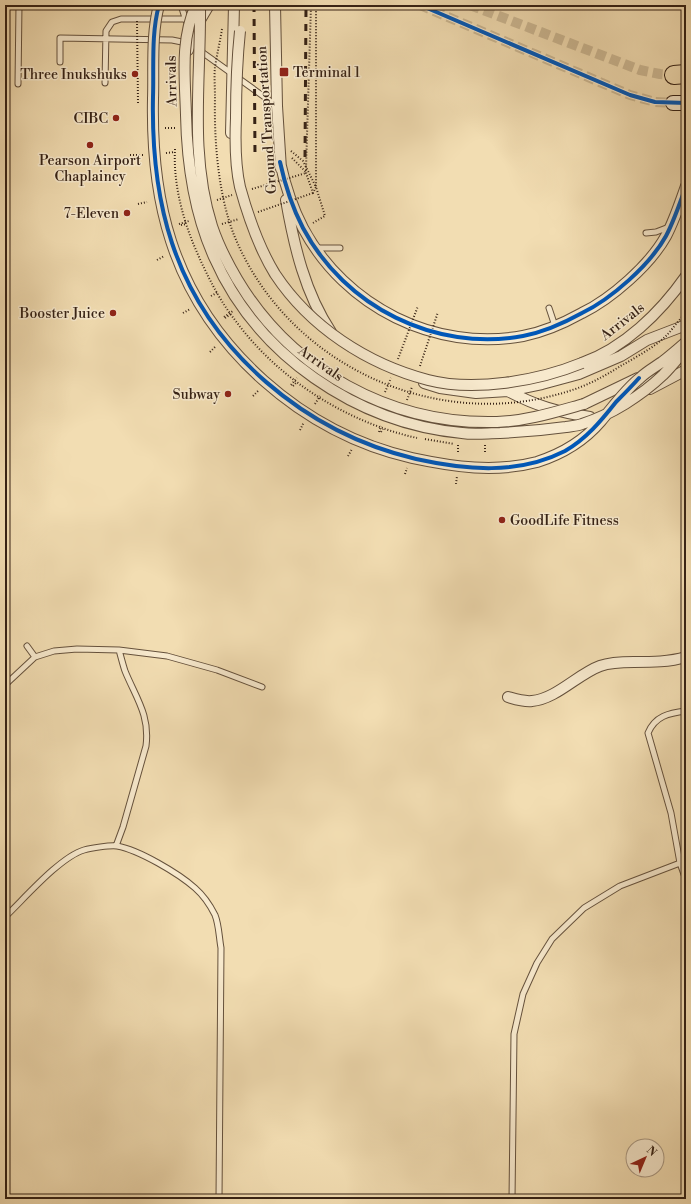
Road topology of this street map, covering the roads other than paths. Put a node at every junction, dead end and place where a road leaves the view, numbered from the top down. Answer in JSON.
{"nodes":[{"id":1,"x":19,"y":5,"type":"edge"},
{"id":2,"x":159,"y":5,"type":"edge"},
{"id":3,"x":181,"y":5,"type":"edge"},
{"id":4,"x":196,"y":5,"type":"edge"},
{"id":5,"x":200,"y":5,"type":"edge"},
{"id":6,"x":209,"y":5,"type":"edge"},
{"id":7,"x":234,"y":5,"type":"edge"},
{"id":8,"x":240,"y":5,"type":"edge"},
{"id":9,"x":275,"y":5,"type":"edge"},
{"id":10,"x":186,"y":20,"type":"junction"},
{"id":11,"x":106,"y":39,"type":"junction"},
{"id":12,"x":190,"y":44,"type":"junction"},
{"id":13,"x":60,"y":62,"type":"dead end"},
{"id":14,"x":232,"y":74,"type":"junction"},
{"id":15,"x":105,"y":83,"type":"dead end"},
{"id":16,"x":18,"y":84,"type":"dead end"},
{"id":17,"x":677,"y":104,"type":"tunnel mouth"},
{"id":18,"x":276,"y":106,"type":"junction"},
{"id":19,"x":686,"y":111,"type":"edge"},
{"id":20,"x":280,"y":162,"type":"junction"},
{"id":21,"x":686,"y":186,"type":"edge"},
{"id":22,"x":670,"y":226,"type":"junction"},
{"id":23,"x":646,"y":233,"type":"dead end"},
{"id":24,"x":316,"y":248,"type":"junction"},
{"id":25,"x":340,"y":248,"type":"dead end"},
{"id":26,"x":686,"y":276,"type":"edge"},
{"id":27,"x":549,"y":308,"type":"dead end"},
{"id":28,"x":684,"y":320,"type":"edge"},
{"id":29,"x":555,"y":326,"type":"junction"},
{"id":30,"x":686,"y":337,"type":"edge"},
{"id":31,"x":338,"y":342,"type":"junction"},
{"id":32,"x":686,"y":342,"type":"edge"},
{"id":33,"x":686,"y":348,"type":"edge"},
{"id":34,"x":686,"y":354,"type":"edge"},
{"id":35,"x":686,"y":370,"type":"edge"},
{"id":36,"x":664,"y":374,"type":"junction"},
{"id":37,"x":639,"y":378,"type":"junction"},
{"id":38,"x":508,"y":391,"type":"junction"},
{"id":39,"x":629,"y":401,"type":"junction"},
{"id":40,"x":590,"y":417,"type":"junction"},
{"id":41,"x":27,"y":646,"type":"dead end"},
{"id":42,"x":119,"y":650,"type":"junction"},
{"id":43,"x":35,"y":657,"type":"junction"},
{"id":44,"x":686,"y":657,"type":"edge"},
{"id":45,"x":5,"y":685,"type":"edge"},
{"id":46,"x":262,"y":687,"type":"dead end"},
{"id":47,"x":508,"y":697,"type":"dead end"},
{"id":48,"x":686,"y":711,"type":"edge"},
{"id":49,"x":116,"y":846,"type":"junction"},
{"id":50,"x":680,"y":863,"type":"junction"},
{"id":51,"x":686,"y":880,"type":"edge"},
{"id":52,"x":5,"y":917,"type":"edge"},
{"id":53,"x":219,"y":1199,"type":"edge"},
{"id":54,"x":512,"y":1199,"type":"edge"}],
"edges":[{"from":1,"to":16,"type":"lane"},
{"from":2,"to":37,"type":"street","bridge":true},
{"from":3,"to":10,"type":"lane"},
{"from":4,"to":36,"type":"street","name":"Arrivals","bridge":true},
{"from":5,"to":37,"type":"street","bridge":true},
{"from":6,"to":12,"type":"street"},
{"from":7,"to":14,"type":"street","name":"Ground Transportation"},
{"from":8,"to":26,"type":"street","name":"Arrivals","bridge":true},
{"from":9,"to":18,"type":"street","name":"Ground Transportation"},
{"from":10,"to":11,"type":"lane"},
{"from":10,"to":12,"type":"lane"},
{"from":11,"to":12,"type":"lane"},
{"from":11,"to":13,"type":"lane"},
{"from":11,"to":15,"type":"lane"},
{"from":12,"to":14,"type":"lane"},
{"from":12,"to":40,"type":"street"},
{"from":14,"to":18,"type":"lane"},
{"from":14,"to":31,"type":"street","name":"Ground Transportation"},
{"from":17,"to":19,"type":"street"},
{"from":18,"to":20,"type":"street","name":"Ground Transportation"},
{"from":20,"to":24,"type":"street"},
{"from":20,"to":31,"type":"street","name":"Ground Transportation"},
{"from":21,"to":22,"type":"street"},
{"from":22,"to":23,"type":"lane"},
{"from":22,"to":29,"type":"street"},
{"from":24,"to":25,"type":"lane"},
{"from":24,"to":29,"type":"street"},
{"from":27,"to":29,"type":"lane"},
{"from":28,"to":38,"type":"street","name":"Ground Transportation"},
{"from":30,"to":39,"type":"street"},
{"from":31,"to":38,"type":"street","name":"Ground Transportation"},
{"from":32,"to":37,"type":"street","bridge":true},
{"from":33,"to":36,"type":"street","name":"Arrivals","bridge":true},
{"from":34,"to":36,"type":"street","bridge":true},
{"from":35,"to":39,"type":"street"},
{"from":38,"to":40,"type":"street"},
{"from":39,"to":40,"type":"street"},
{"from":41,"to":43,"type":"lane"},
{"from":42,"to":43,"type":"lane"},
{"from":42,"to":46,"type":"lane"},
{"from":42,"to":49,"type":"lane"},
{"from":43,"to":45,"type":"lane"},
{"from":44,"to":47,"type":"street"},
{"from":48,"to":50,"type":"lane"},
{"from":49,"to":52,"type":"lane"},
{"from":49,"to":53,"type":"lane"},
{"from":50,"to":51,"type":"lane"},
{"from":50,"to":54,"type":"lane"}]}
